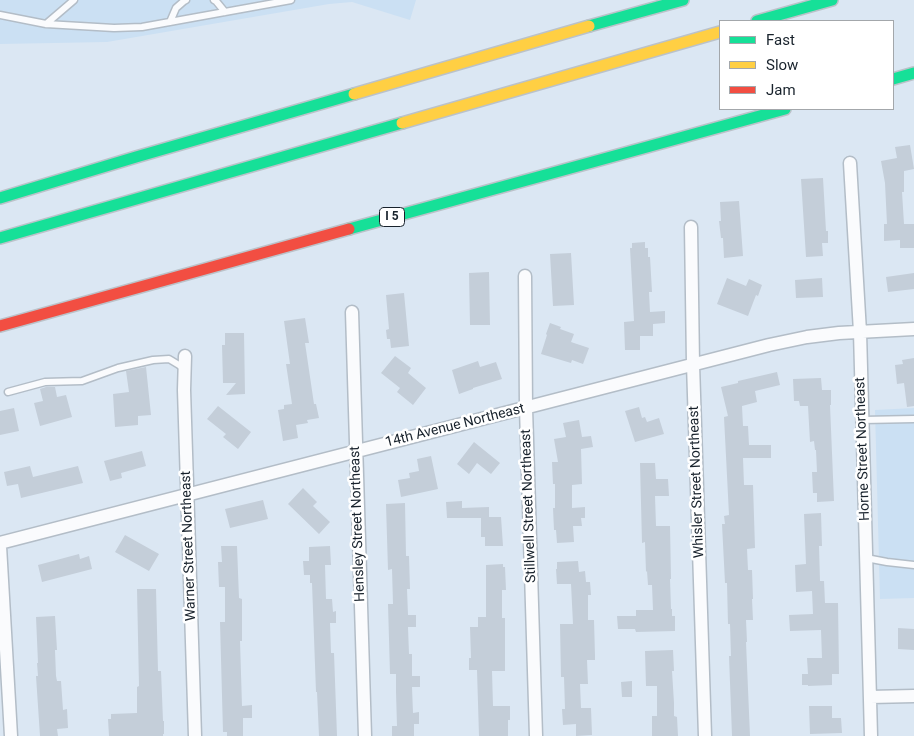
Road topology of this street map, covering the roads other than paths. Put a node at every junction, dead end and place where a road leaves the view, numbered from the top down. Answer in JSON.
{"nodes":[{"id":1,"x":74,"y":0,"type":"edge"},
{"id":2,"x":186,"y":0,"type":"edge"},
{"id":3,"x":214,"y":0,"type":"edge"},
{"id":4,"x":292,"y":0,"type":"edge"},
{"id":5,"x":683,"y":0,"type":"edge"},
{"id":6,"x":832,"y":0,"type":"edge"},
{"id":7,"x":225,"y":12,"type":"junction"},
{"id":8,"x":0,"y":15,"type":"edge"},
{"id":9,"x":761,"y":20,"type":"edge"},
{"id":10,"x":170,"y":22,"type":"junction"},
{"id":11,"x":46,"y":24,"type":"junction"},
{"id":12,"x":719,"y":32,"type":"edge"},
{"id":13,"x":914,"y":73,"type":"edge"},
{"id":14,"x":894,"y":79,"type":"edge"},
{"id":15,"x":781,"y":110,"type":"edge"},
{"id":16,"x":850,"y":163,"type":"dead end"},
{"id":17,"x":0,"y":198,"type":"edge"},
{"id":18,"x":691,"y":228,"type":"dead end"},
{"id":19,"x":0,"y":238,"type":"edge"},
{"id":20,"x":525,"y":276,"type":"dead end"},
{"id":21,"x":352,"y":312,"type":"dead end"},
{"id":22,"x":0,"y":326,"type":"edge"},
{"id":23,"x":914,"y":329,"type":"edge"},
{"id":24,"x":860,"y":332,"type":"junction"},
{"id":25,"x":185,"y":356,"type":"dead end"},
{"id":26,"x":693,"y":364,"type":"junction"},
{"id":27,"x":185,"y":370,"type":"junction"},
{"id":28,"x":8,"y":392,"type":"dead end"},
{"id":29,"x":526,"y":408,"type":"junction"},
{"id":30,"x":914,"y":419,"type":"edge"},
{"id":31,"x":863,"y":420,"type":"junction"},
{"id":32,"x":356,"y":451,"type":"junction"},
{"id":33,"x":188,"y":494,"type":"junction"},
{"id":34,"x":0,"y":544,"type":"edge"},
{"id":35,"x":866,"y":558,"type":"junction"},
{"id":36,"x":914,"y":566,"type":"edge"},
{"id":37,"x":914,"y":696,"type":"edge"},
{"id":38,"x":870,"y":697,"type":"junction"},
{"id":39,"x":11,"y":736,"type":"edge"},
{"id":40,"x":195,"y":736,"type":"edge"},
{"id":41,"x":365,"y":736,"type":"edge"},
{"id":42,"x":536,"y":736,"type":"edge"},
{"id":43,"x":705,"y":736,"type":"edge"},
{"id":44,"x":872,"y":736,"type":"edge"}],
"edges":[{"from":1,"to":11,"type":"lane"},
{"from":2,"to":10,"type":"lane"},
{"from":3,"to":7,"type":"lane"},
{"from":4,"to":7,"type":"lane"},
{"from":5,"to":17,"type":"highway"},
{"from":6,"to":9,"type":"highway"},
{"from":7,"to":10,"type":"lane"},
{"from":8,"to":11,"type":"lane"},
{"from":10,"to":11,"type":"lane"},
{"from":12,"to":19,"type":"highway"},
{"from":13,"to":14,"type":"highway"},
{"from":15,"to":22,"type":"highway","number":"I 5"},
{"from":16,"to":24,"type":"street","name":"Horne Street Northeast"},
{"from":18,"to":26,"type":"street","name":"Whisler Street Northeast"},
{"from":20,"to":29,"type":"street","name":"Stillwell Street Northeast"},
{"from":21,"to":32,"type":"street","name":"Hensley Street Northeast"},
{"from":23,"to":24,"type":"street","name":"14th Avenue Northeast"},
{"from":24,"to":26,"type":"street","name":"14th Avenue Northeast"},
{"from":24,"to":31,"type":"street","name":"Horne Street Northeast"},
{"from":25,"to":27,"type":"street","name":"Warner Street Northeast"},
{"from":26,"to":29,"type":"street","name":"14th Avenue Northeast"},
{"from":26,"to":43,"type":"street","name":"Whisler Street Northeast"},
{"from":27,"to":28,"type":"lane"},
{"from":27,"to":33,"type":"street","name":"Warner Street Northeast"},
{"from":29,"to":32,"type":"street","name":"14th Avenue Northeast"},
{"from":29,"to":42,"type":"street","name":"Stillwell Street Northeast"},
{"from":30,"to":31,"type":"lane"},
{"from":31,"to":35,"type":"street","name":"Horne Street Northeast"},
{"from":32,"to":33,"type":"street","name":"14th Avenue Northeast"},
{"from":32,"to":41,"type":"street","name":"Hensley Street Northeast"},
{"from":33,"to":34,"type":"street","name":"14th Avenue Northeast"},
{"from":33,"to":40,"type":"street","name":"Warner Street Northeast"},
{"from":34,"to":39,"type":"street"},
{"from":35,"to":36,"type":"lane"},
{"from":35,"to":38,"type":"street","name":"Horne Street Northeast"},
{"from":37,"to":38,"type":"street"},
{"from":38,"to":44,"type":"street","name":"Horne Street Northeast"}]}
